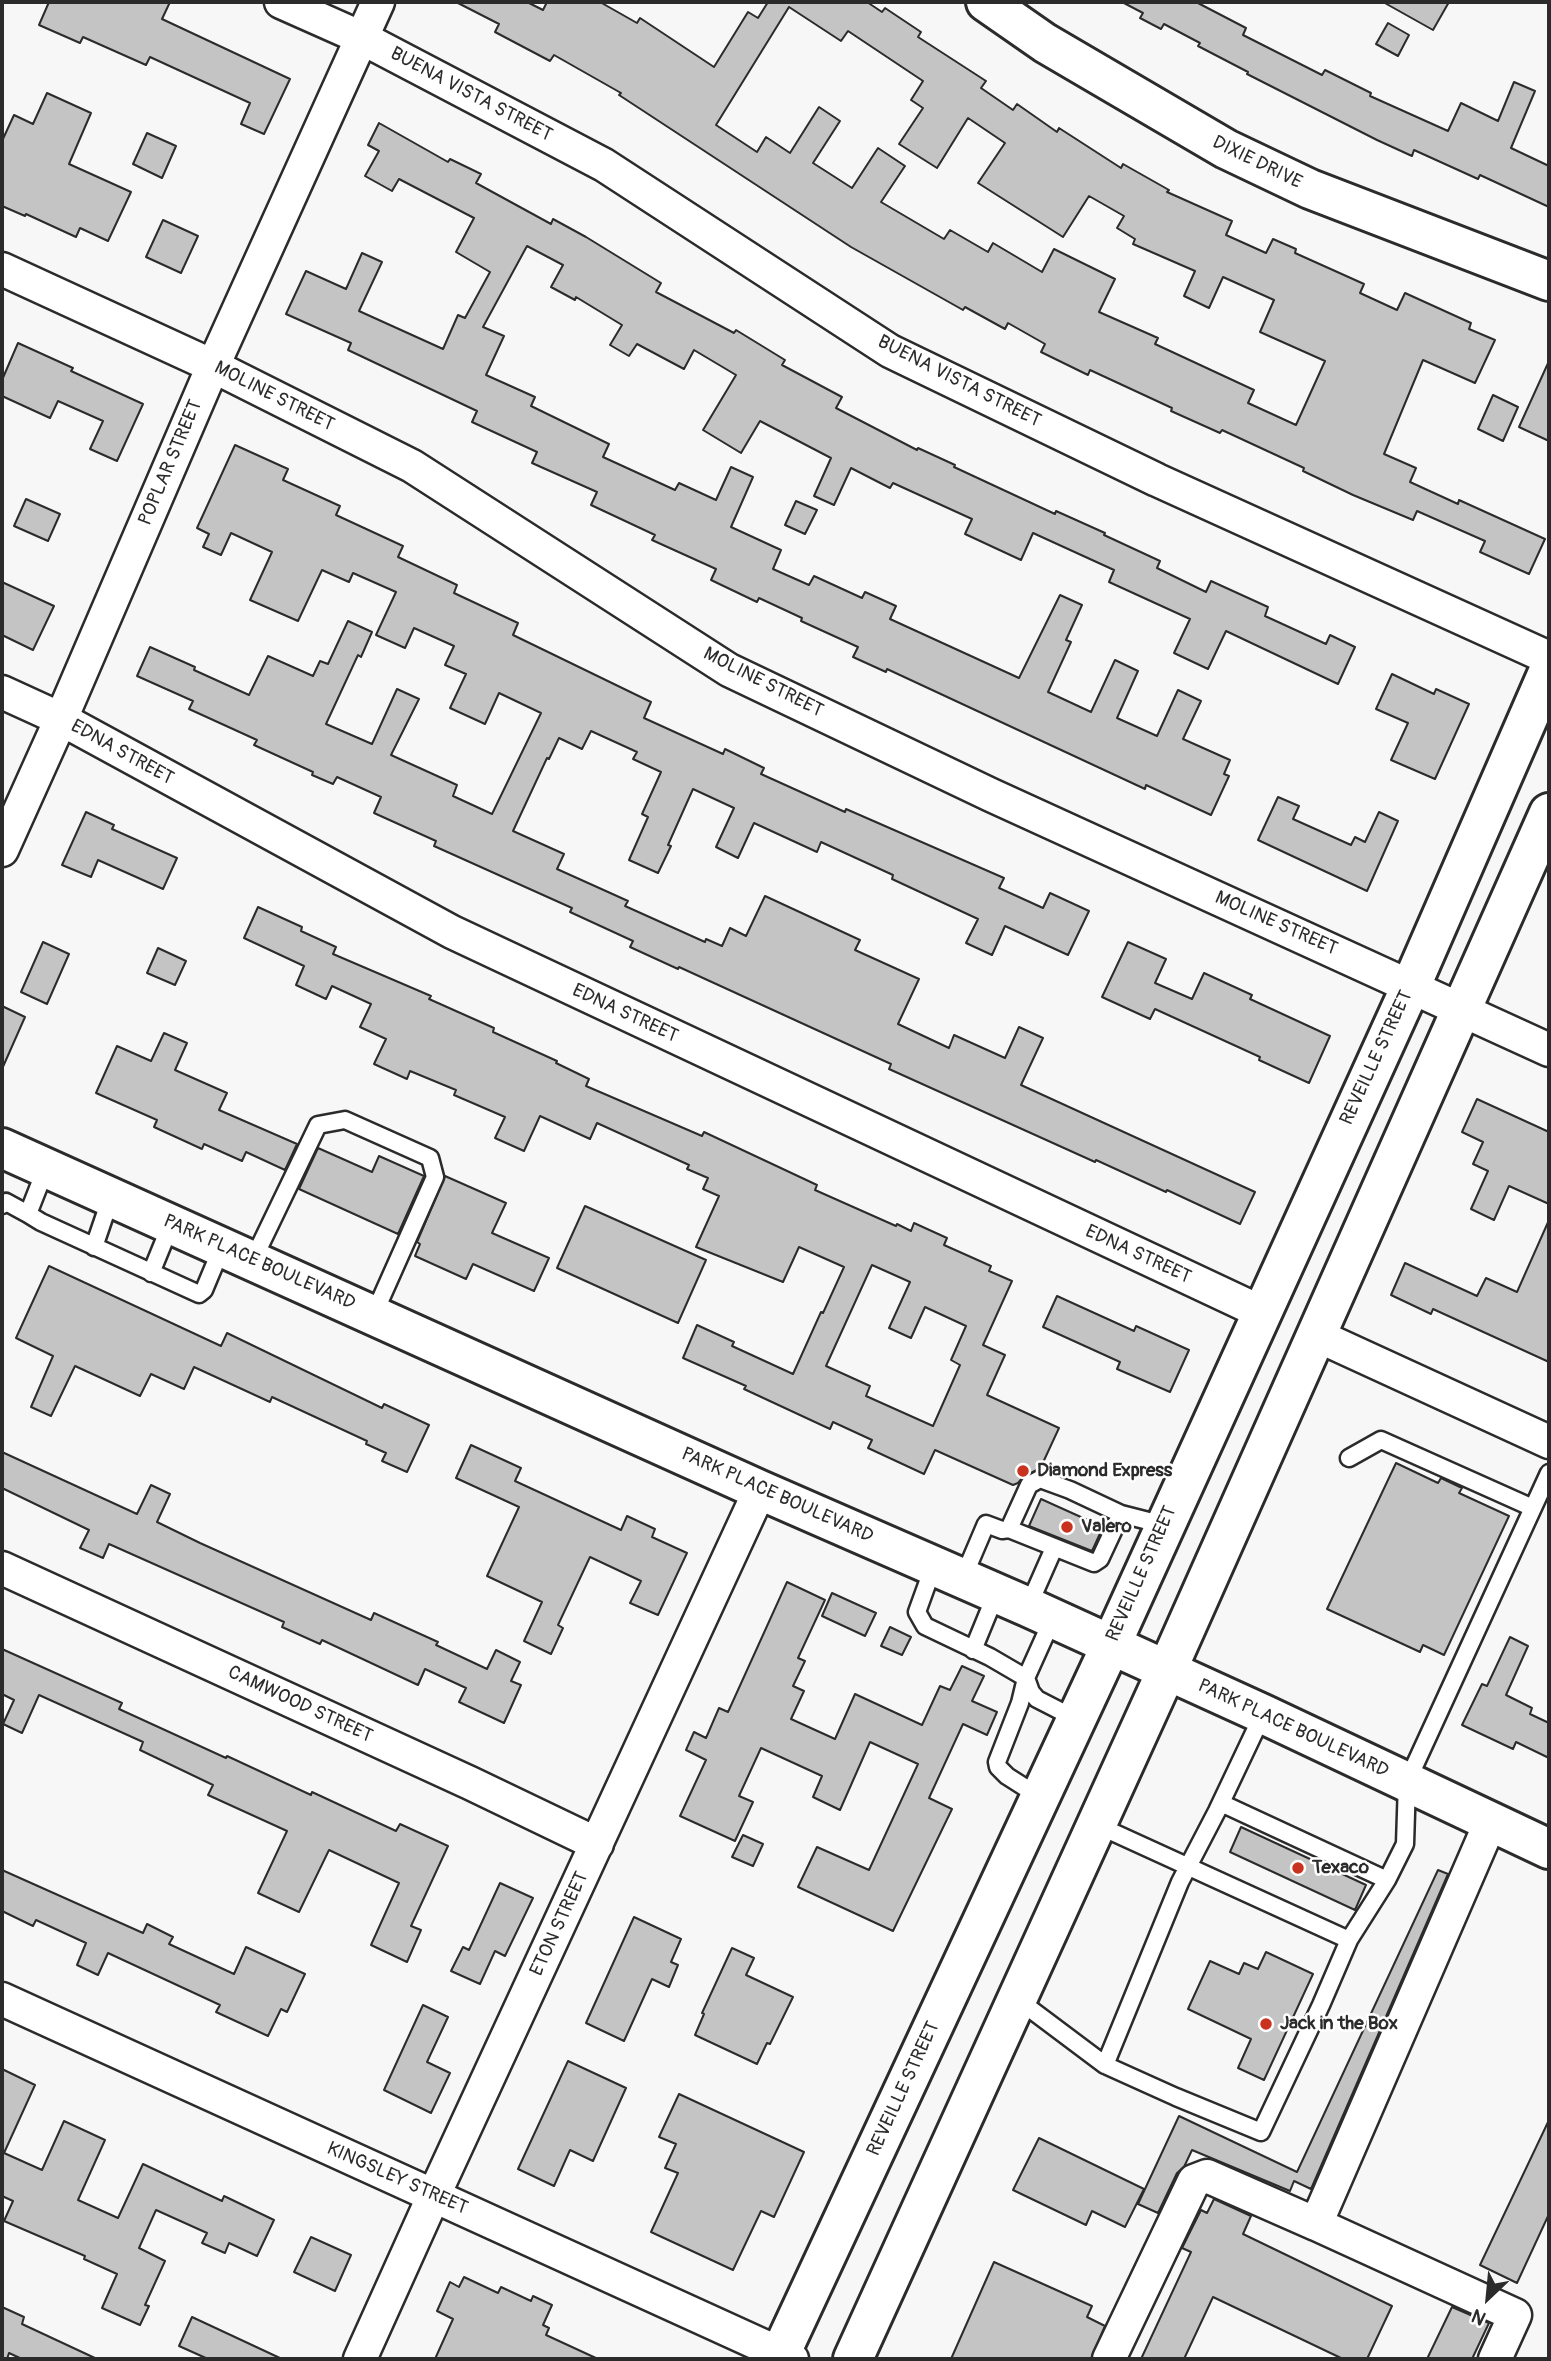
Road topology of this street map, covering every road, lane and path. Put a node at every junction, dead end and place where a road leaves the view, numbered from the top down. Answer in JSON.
{"nodes":[{"id":1,"x":281,"y":2,"type":"edge"},
{"id":2,"x":378,"y":2,"type":"edge"},
{"id":3,"x":986,"y":2,"type":"edge"},
{"id":4,"x":362,"y":38,"type":"junction"},
{"id":5,"x":2,"y":269,"type":"edge"},
{"id":6,"x":1549,"y":281,"type":"edge"},
{"id":7,"x":213,"y":366,"type":"junction"},
{"id":8,"x":1549,"y":658,"type":"edge"},
{"id":9,"x":1549,"y":670,"type":"edge"},
{"id":10,"x":2,"y":692,"type":"edge"},
{"id":11,"x":61,"y":719,"type":"junction"},
{"id":12,"x":1549,"y":813,"type":"edge"},
{"id":13,"x":2,"y":850,"type":"edge"},
{"id":14,"x":1411,"y":986,"type":"junction"},
{"id":15,"x":1461,"y":1009,"type":"junction"},
{"id":16,"x":1549,"y":1050,"type":"edge"},
{"id":17,"x":2,"y":1148,"type":"edge"},
{"id":18,"x":46,"y":1168,"type":"junction"},
{"id":19,"x":111,"y":1197,"type":"junction"},
{"id":20,"x":2,"y":1205,"type":"edge"},
{"id":21,"x":29,"y":1214,"type":"junction"},
{"id":22,"x":171,"y":1224,"type":"junction"},
{"id":23,"x":94,"y":1247,"type":"junction"},
{"id":24,"x":237,"y":1254,"type":"junction"},
{"id":25,"x":151,"y":1273,"type":"junction"},
{"id":26,"x":1261,"y":1312,"type":"junction"},
{"id":27,"x":374,"y":1314,"type":"junction"},
{"id":28,"x":1317,"y":1335,"type":"junction"},
{"id":29,"x":1549,"y":1442,"type":"edge"},
{"id":30,"x":1349,"y":1458,"type":"dead end"},
{"id":31,"x":1549,"y":1473,"type":"edge"},
{"id":32,"x":760,"y":1490,"type":"junction"},
{"id":33,"x":1533,"y":1508,"type":"junction"},
{"id":34,"x":1121,"y":1514,"type":"junction"},
{"id":35,"x":1164,"y":1525,"type":"junction"},
{"id":36,"x":1009,"y":1529,"type":"junction"},
{"id":37,"x":1054,"y":1548,"type":"junction"},
{"id":38,"x":2,"y":1568,"type":"edge"},
{"id":39,"x":995,"y":1592,"type":"junction"},
{"id":40,"x":1111,"y":1645,"type":"junction"},
{"id":41,"x":973,"y":1650,"type":"junction"},
{"id":42,"x":1167,"y":1670,"type":"junction"},
{"id":43,"x":1026,"y":1678,"type":"junction"},
{"id":44,"x":1263,"y":1714,"type":"junction"},
{"id":45,"x":1076,"y":1719,"type":"junction"},
{"id":46,"x":1407,"y":1782,"type":"junction"},
{"id":47,"x":1040,"y":1797,"type":"junction"},
{"id":48,"x":1221,"y":1803,"type":"junction"},
{"id":49,"x":1491,"y":1821,"type":"junction"},
{"id":50,"x":1096,"y":1825,"type":"junction"},
{"id":51,"x":597,"y":1844,"type":"junction"},
{"id":52,"x":1549,"y":1849,"type":"edge"},
{"id":53,"x":1188,"y":1867,"type":"junction"},
{"id":54,"x":1387,"y":1880,"type":"junction"},
{"id":55,"x":1349,"y":1940,"type":"junction"},
{"id":56,"x":2,"y":1999,"type":"edge"},
{"id":57,"x":1017,"y":1999,"type":"junction"},
{"id":58,"x":1105,"y":2065,"type":"junction"},
{"id":59,"x":434,"y":2195,"type":"junction"},
{"id":60,"x":1316,"y":2224,"type":"junction"},
{"id":61,"x":783,"y":2357,"type":"edge"},
{"id":62,"x":360,"y":2359,"type":"edge"},
{"id":63,"x":852,"y":2359,"type":"edge"},
{"id":64,"x":1109,"y":2359,"type":"edge"},
{"id":65,"x":1495,"y":2359,"type":"edge"}],
"edges":[{"from":1,"to":4,"type":"street","name":"BUENA VISTA STREET"},
{"from":2,"to":4,"type":"street","name":"POPLAR STREET"},
{"from":3,"to":6,"type":"main road","name":"DIXIE DRIVE"},
{"from":4,"to":7,"type":"street","name":"POPLAR STREET"},
{"from":4,"to":8,"type":"street","name":"BUENA VISTA STREET"},
{"from":5,"to":7,"type":"street","name":"MOLINE STREET"},
{"from":7,"to":11,"type":"street","name":"POPLAR STREET"},
{"from":7,"to":14,"type":"street","name":"MOLINE STREET"},
{"from":9,"to":14,"type":"main road","name":"REVEILLE STREET"},
{"from":10,"to":11,"type":"street","name":"EDNA STREET"},
{"from":11,"to":13,"type":"street","name":"POPLAR STREET"},
{"from":11,"to":26,"type":"street","name":"EDNA STREET"},
{"from":12,"to":15,"type":"main road"},
{"from":14,"to":15,"type":"street","name":"MOLINE STREET"},
{"from":14,"to":26,"type":"main road","name":"REVEILLE STREET"},
{"from":15,"to":16,"type":"street","name":"MOLINE STREET"},
{"from":15,"to":28,"type":"main road"},
{"from":17,"to":18,"type":"main road","name":"PARK PLACE BOULEVARD"},
{"from":18,"to":19,"type":"main road","name":"PARK PLACE BOULEVARD"},
{"from":18,"to":21,"type":"lane"},
{"from":19,"to":22,"type":"main road","name":"PARK PLACE BOULEVARD"},
{"from":19,"to":23,"type":"lane"},
{"from":20,"to":21,"type":"lane"},
{"from":21,"to":23,"type":"lane"},
{"from":22,"to":24,"type":"main road","name":"PARK PLACE BOULEVARD"},
{"from":22,"to":25,"type":"lane"},
{"from":23,"to":25,"type":"lane"},
{"from":24,"to":25,"type":"lane"},
{"from":24,"to":27,"type":"main road","name":"PARK PLACE BOULEVARD"},
{"from":24,"to":27,"type":"lane"},
{"from":26,"to":35,"type":"main road","name":"REVEILLE STREET"},
{"from":27,"to":32,"type":"main road","name":"PARK PLACE BOULEVARD"},
{"from":28,"to":29,"type":"street"},
{"from":28,"to":42,"type":"main road"},
{"from":30,"to":33,"type":"lane"},
{"from":31,"to":33,"type":"lane"},
{"from":32,"to":39,"type":"main road","name":"PARK PLACE BOULEVARD"},
{"from":32,"to":51,"type":"street","name":"ETON STREET"},
{"from":33,"to":46,"type":"lane"},
{"from":34,"to":35,"type":"lane"},
{"from":34,"to":36,"type":"lane"},
{"from":34,"to":37,"type":"lane"},
{"from":35,"to":40,"type":"main road","name":"REVEILLE STREET"},
{"from":36,"to":37,"type":"lane"},
{"from":36,"to":39,"type":"lane"},
{"from":37,"to":39,"type":"lane"},
{"from":38,"to":51,"type":"street","name":"CAMWOOD STREET"},
{"from":39,"to":40,"type":"main road","name":"PARK PLACE BOULEVARD"},
{"from":39,"to":41,"type":"lane"},
{"from":39,"to":41,"type":"lane"},
{"from":39,"to":43,"type":"lane"},
{"from":40,"to":42,"type":"main road","name":"PARK PLACE BOULEVARD"},
{"from":40,"to":45,"type":"main road","name":"REVEILLE STREET"},
{"from":41,"to":43,"type":"lane"},
{"from":42,"to":44,"type":"main road","name":"PARK PLACE BOULEVARD"},
{"from":42,"to":50,"type":"main road"},
{"from":43,"to":45,"type":"lane"},
{"from":43,"to":47,"type":"lane"},
{"from":44,"to":46,"type":"main road","name":"PARK PLACE BOULEVARD"},
{"from":44,"to":48,"type":"lane"},
{"from":45,"to":47,"type":"main road","name":"REVEILLE STREET"},
{"from":46,"to":49,"type":"main road","name":"PARK PLACE BOULEVARD"},
{"from":46,"to":54,"type":"lane"},
{"from":47,"to":61,"type":"main road","name":"REVEILLE STREET"},
{"from":48,"to":53,"type":"lane"},
{"from":48,"to":54,"type":"lane"},
{"from":49,"to":52,"type":"main road","name":"PARK PLACE BOULEVARD"},
{"from":49,"to":60,"type":"street"},
{"from":50,"to":53,"type":"lane"},
{"from":50,"to":57,"type":"main road"},
{"from":51,"to":59,"type":"street","name":"ETON STREET"},
{"from":53,"to":55,"type":"lane"},
{"from":53,"to":58,"type":"lane"},
{"from":54,"to":55,"type":"lane"},
{"from":55,"to":58,"type":"lane"},
{"from":56,"to":59,"type":"street","name":"KINGSLEY STREET"},
{"from":57,"to":58,"type":"lane"},
{"from":57,"to":63,"type":"main road"},
{"from":59,"to":61,"type":"street","name":"KINGSLEY STREET"},
{"from":59,"to":62,"type":"street","name":"ETON STREET"},
{"from":60,"to":64,"type":"street"},
{"from":60,"to":65,"type":"street"}]}
